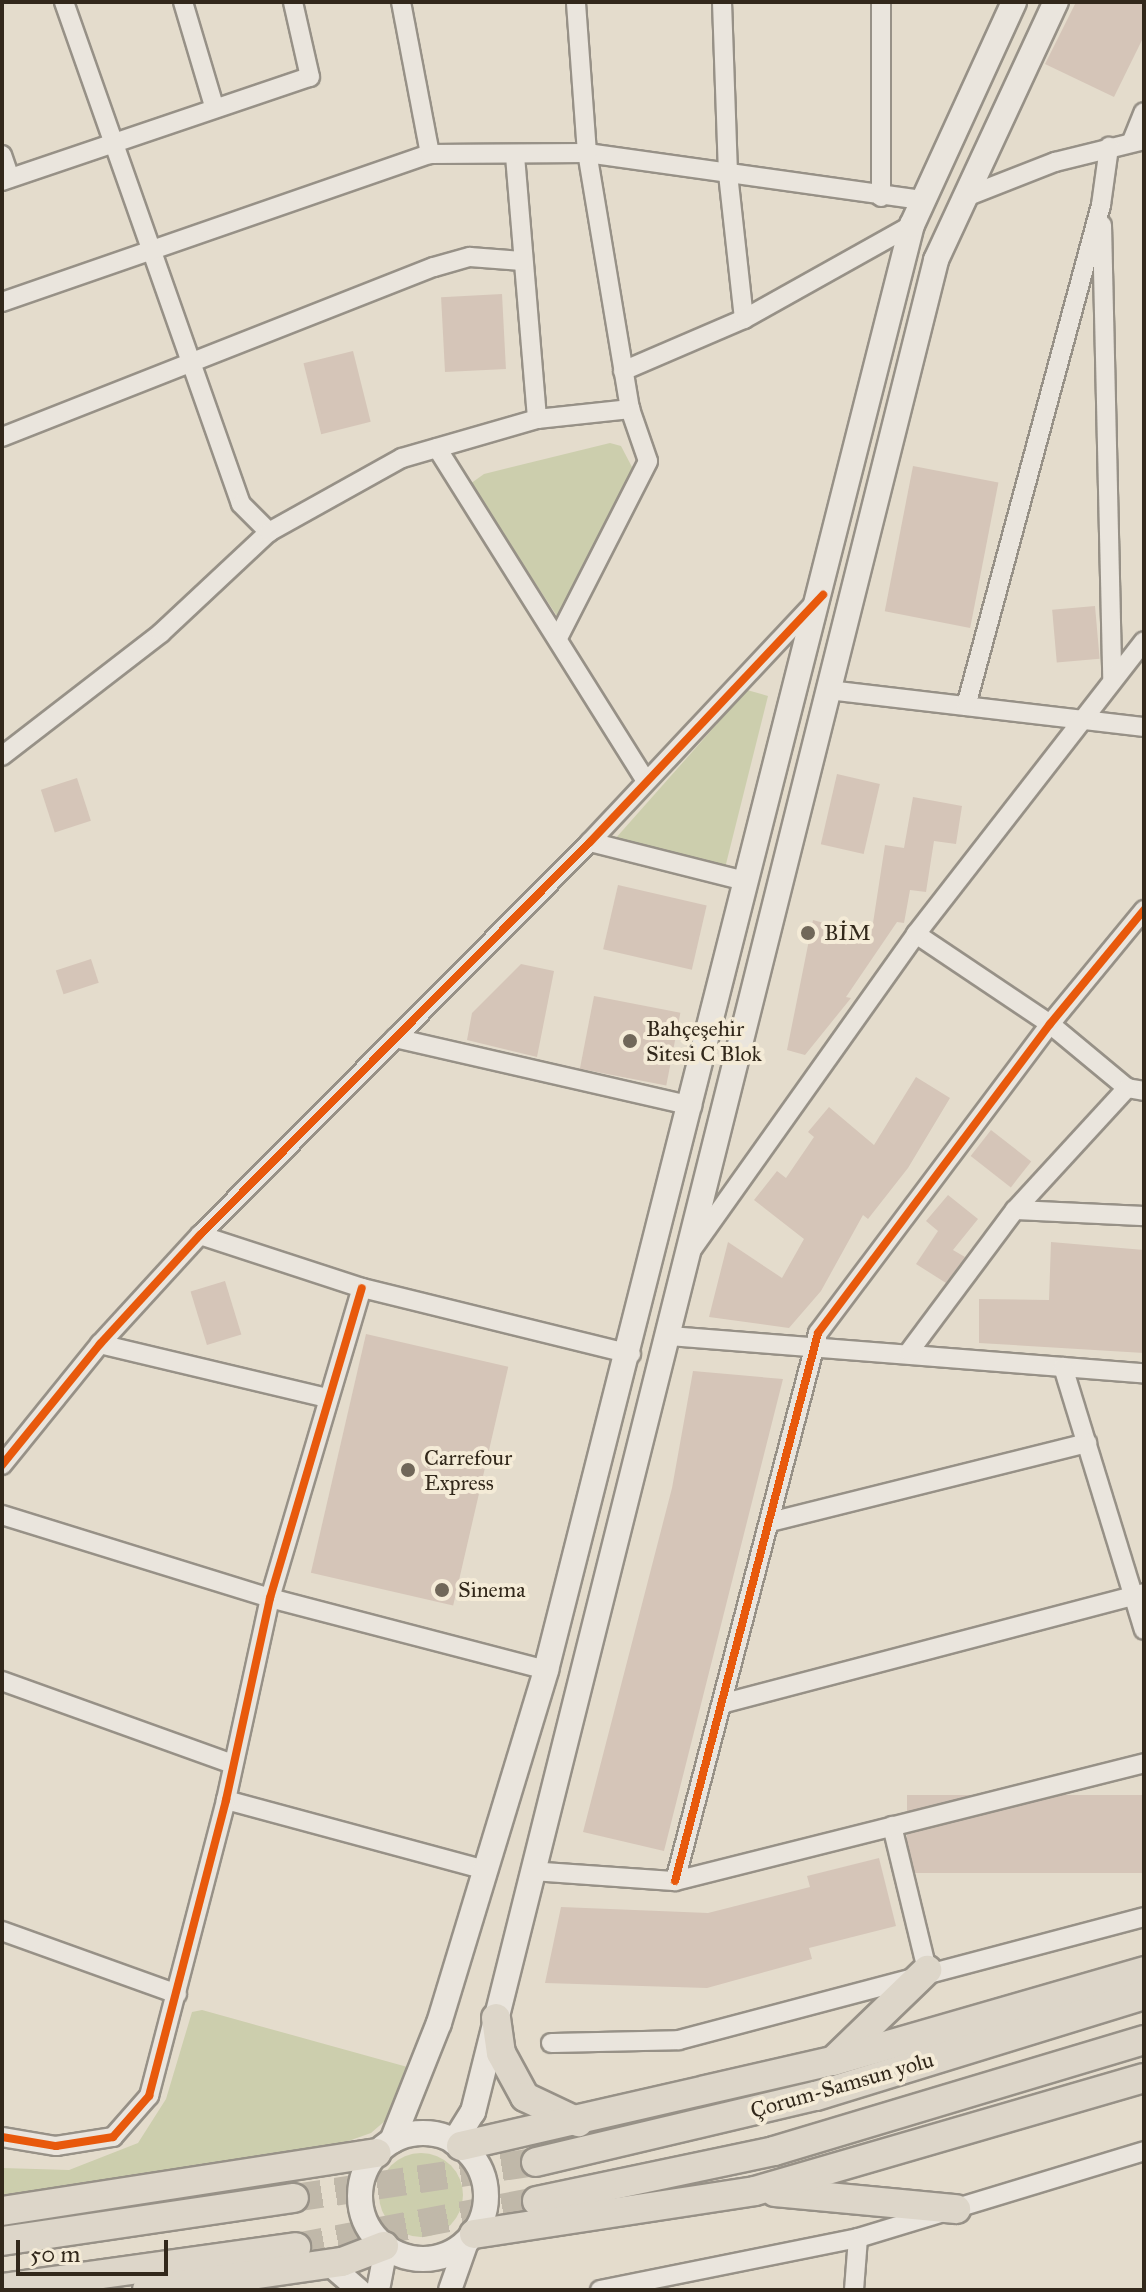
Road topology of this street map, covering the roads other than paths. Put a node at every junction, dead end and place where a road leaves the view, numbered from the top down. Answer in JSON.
{"nodes":[{"id":1,"x":64,"y":2,"type":"edge"},
{"id":2,"x":183,"y":2,"type":"edge"},
{"id":3,"x":293,"y":2,"type":"edge"},
{"id":4,"x":401,"y":2,"type":"edge"},
{"id":5,"x":576,"y":2,"type":"edge"},
{"id":6,"x":722,"y":2,"type":"edge"},
{"id":7,"x":881,"y":2,"type":"edge"},
{"id":8,"x":1014,"y":2,"type":"edge"},
{"id":9,"x":1056,"y":2,"type":"edge"},
{"id":10,"x":214,"y":106,"type":"junction"},
{"id":11,"x":1144,"y":112,"type":"edge"},
{"id":12,"x":1138,"y":140,"type":"edge"},
{"id":13,"x":113,"y":144,"type":"junction"},
{"id":14,"x":1109,"y":147,"type":"junction"},
{"id":15,"x":587,"y":153,"type":"junction"},
{"id":16,"x":430,"y":154,"type":"junction"},
{"id":17,"x":2,"y":155,"type":"edge"},
{"id":18,"x":515,"y":156,"type":"junction"},
{"id":19,"x":728,"y":174,"type":"junction"},
{"id":20,"x":6,"y":180,"type":"edge"},
{"id":21,"x":881,"y":197,"type":"junction"},
{"id":22,"x":963,"y":198,"type":"junction"},
{"id":23,"x":920,"y":200,"type":"junction"},
{"id":24,"x":1101,"y":205,"type":"junction"},
{"id":25,"x":912,"y":225,"type":"junction"},
{"id":26,"x":149,"y":253,"type":"junction"},
{"id":27,"x":522,"y":261,"type":"junction"},
{"id":28,"x":2,"y":302,"type":"edge"},
{"id":29,"x":744,"y":319,"type":"junction"},
{"id":30,"x":187,"y":360,"type":"junction"},
{"id":31,"x":623,"y":371,"type":"junction"},
{"id":32,"x":630,"y":409,"type":"junction"},
{"id":33,"x":537,"y":419,"type":"junction"},
{"id":34,"x":2,"y":437,"type":"edge"},
{"id":35,"x":437,"y":448,"type":"junction"},
{"id":36,"x":269,"y":532,"type":"junction"},
{"id":37,"x":823,"y":595,"type":"junction"},
{"id":38,"x":559,"y":636,"type":"junction"},
{"id":39,"x":1144,"y":641,"type":"edge"},
{"id":40,"x":1112,"y":678,"type":"junction"},
{"id":41,"x":829,"y":690,"type":"junction"},
{"id":42,"x":966,"y":706,"type":"junction"},
{"id":43,"x":1084,"y":718,"type":"junction"},
{"id":44,"x":1144,"y":727,"type":"edge"},
{"id":45,"x":2,"y":756,"type":"edge"},
{"id":46,"x":645,"y":780,"type":"junction"},
{"id":47,"x":590,"y":842,"type":"junction"},
{"id":48,"x":745,"y":881,"type":"junction"},
{"id":49,"x":1144,"y":910,"type":"edge"},
{"id":50,"x":916,"y":934,"type":"junction"},
{"id":51,"x":1050,"y":1024,"type":"junction"},
{"id":52,"x":395,"y":1038,"type":"junction"},
{"id":53,"x":1135,"y":1090,"type":"edge"},
{"id":54,"x":692,"y":1106,"type":"junction"},
{"id":55,"x":1015,"y":1210,"type":"junction"},
{"id":56,"x":1144,"y":1216,"type":"edge"},
{"id":57,"x":200,"y":1235,"type":"junction"},
{"id":58,"x":687,"y":1256,"type":"junction"},
{"id":59,"x":362,"y":1288,"type":"junction"},
{"id":60,"x":637,"y":1329,"type":"junction"},
{"id":61,"x":669,"y":1336,"type":"junction"},
{"id":62,"x":100,"y":1344,"type":"junction"},
{"id":63,"x":813,"y":1350,"type":"junction"},
{"id":64,"x":909,"y":1352,"type":"junction"},
{"id":65,"x":631,"y":1354,"type":"junction"},
{"id":66,"x":662,"y":1362,"type":"junction"},
{"id":67,"x":1063,"y":1367,"type":"junction"},
{"id":68,"x":1144,"y":1373,"type":"edge"},
{"id":69,"x":326,"y":1398,"type":"junction"},
{"id":70,"x":1087,"y":1443,"type":"junction"},
{"id":71,"x":2,"y":1465,"type":"edge"},
{"id":72,"x":2,"y":1515,"type":"edge"},
{"id":73,"x":770,"y":1522,"type":"junction"},
{"id":74,"x":1139,"y":1595,"type":"edge"},
{"id":75,"x":270,"y":1598,"type":"junction"},
{"id":76,"x":1144,"y":1630,"type":"edge"},
{"id":77,"x":546,"y":1670,"type":"junction"},
{"id":78,"x":2,"y":1681,"type":"edge"},
{"id":79,"x":725,"y":1703,"type":"junction"},
{"id":80,"x":1144,"y":1763,"type":"edge"},
{"id":81,"x":233,"y":1764,"type":"junction"},
{"id":82,"x":226,"y":1800,"type":"junction"},
{"id":83,"x":892,"y":1826,"type":"junction"},
{"id":84,"x":485,"y":1870,"type":"junction"},
{"id":85,"x":531,"y":1871,"type":"junction"},
{"id":86,"x":675,"y":1881,"type":"junction"},
{"id":87,"x":1144,"y":1917,"type":"edge"},
{"id":88,"x":2,"y":1931,"type":"edge"},
{"id":89,"x":927,"y":1970,"type":"junction"},
{"id":90,"x":1144,"y":1971,"type":"edge"},
{"id":91,"x":177,"y":1994,"type":"junction"},
{"id":92,"x":1144,"y":1995,"type":"edge"},
{"id":93,"x":496,"y":2018,"type":"junction"},
{"id":94,"x":1144,"y":2040,"type":"edge"},
{"id":95,"x":551,"y":2043,"type":"dead end"},
{"id":96,"x":833,"y":2061,"type":"junction"},
{"id":97,"x":1144,"y":2078,"type":"edge"},
{"id":98,"x":579,"y":2122,"type":"junction"},
{"id":99,"x":2,"y":2137,"type":"edge"},
{"id":100,"x":457,"y":2144,"type":"junction"},
{"id":101,"x":385,"y":2147,"type":"junction"},
{"id":102,"x":1144,"y":2151,"type":"edge"},
{"id":103,"x":536,"y":2162,"type":"tunnel mouth"},
{"id":104,"x":755,"y":2191,"type":"junction"},
{"id":105,"x":294,"y":2198,"type":"tunnel mouth"},
{"id":106,"x":537,"y":2201,"type":"tunnel mouth"},
{"id":107,"x":956,"y":2209,"type":"junction"},
{"id":108,"x":2,"y":2211,"type":"edge"},
{"id":109,"x":470,"y":2238,"type":"junction"},
{"id":110,"x":858,"y":2238,"type":"junction"},
{"id":111,"x":2,"y":2241,"type":"edge"},
{"id":112,"x":296,"y":2247,"type":"tunnel mouth"},
{"id":113,"x":385,"y":2247,"type":"junction"},
{"id":114,"x":329,"y":2264,"type":"junction"},
{"id":115,"x":2,"y":2288,"type":"edge"},
{"id":116,"x":147,"y":2290,"type":"edge"},
{"id":117,"x":359,"y":2290,"type":"edge"},
{"id":118,"x":378,"y":2290,"type":"edge"},
{"id":119,"x":450,"y":2290,"type":"edge"},
{"id":120,"x":600,"y":2290,"type":"edge"},
{"id":121,"x":854,"y":2290,"type":"edge"}],
"edges":[{"from":1,"to":13,"type":"street"},
{"from":2,"to":10,"type":"street"},
{"from":3,"to":10,"type":"street"},
{"from":4,"to":16,"type":"street"},
{"from":5,"to":15,"type":"street"},
{"from":6,"to":19,"type":"street"},
{"from":7,"to":21,"type":"street"},
{"from":8,"to":23,"type":"main road"},
{"from":9,"to":22,"type":"main road"},
{"from":10,"to":13,"type":"street"},
{"from":11,"to":12,"type":"street"},
{"from":12,"to":14,"type":"street"},
{"from":13,"to":20,"type":"street"},
{"from":13,"to":26,"type":"street"},
{"from":14,"to":22,"type":"street"},
{"from":14,"to":24,"type":"street"},
{"from":15,"to":18,"type":"street"},
{"from":15,"to":19,"type":"street"},
{"from":15,"to":31,"type":"street"},
{"from":16,"to":18,"type":"street"},
{"from":16,"to":26,"type":"street"},
{"from":17,"to":20,"type":"street"},
{"from":18,"to":27,"type":"street"},
{"from":19,"to":21,"type":"street"},
{"from":19,"to":29,"type":"street"},
{"from":21,"to":23,"type":"street"},
{"from":22,"to":41,"type":"main road"},
{"from":23,"to":25,"type":"main road"},
{"from":24,"to":40,"type":"street"},
{"from":24,"to":42,"type":"street"},
{"from":25,"to":29,"type":"street"},
{"from":25,"to":37,"type":"main road"},
{"from":26,"to":28,"type":"street"},
{"from":26,"to":30,"type":"street"},
{"from":27,"to":30,"type":"street"},
{"from":27,"to":33,"type":"street"},
{"from":29,"to":31,"type":"street"},
{"from":30,"to":34,"type":"street"},
{"from":30,"to":36,"type":"street"},
{"from":31,"to":32,"type":"street"},
{"from":32,"to":33,"type":"street"},
{"from":32,"to":38,"type":"street"},
{"from":33,"to":35,"type":"street"},
{"from":35,"to":36,"type":"street"},
{"from":35,"to":38,"type":"street"},
{"from":36,"to":45,"type":"street"},
{"from":37,"to":46,"type":"street"},
{"from":37,"to":48,"type":"main road"},
{"from":38,"to":46,"type":"street"},
{"from":39,"to":40,"type":"street"},
{"from":40,"to":43,"type":"street"},
{"from":41,"to":42,"type":"street"},
{"from":41,"to":58,"type":"main road"},
{"from":42,"to":43,"type":"street"},
{"from":43,"to":44,"type":"street"},
{"from":43,"to":50,"type":"street"},
{"from":46,"to":47,"type":"street"},
{"from":47,"to":48,"type":"street"},
{"from":47,"to":52,"type":"street"},
{"from":48,"to":54,"type":"main road"},
{"from":49,"to":51,"type":"street"},
{"from":50,"to":51,"type":"street"},
{"from":50,"to":58,"type":"street"},
{"from":51,"to":53,"type":"street"},
{"from":51,"to":63,"type":"street"},
{"from":52,"to":54,"type":"street"},
{"from":52,"to":57,"type":"street"},
{"from":53,"to":55,"type":"street"},
{"from":54,"to":60,"type":"main road"},
{"from":55,"to":56,"type":"street"},
{"from":55,"to":64,"type":"street"},
{"from":57,"to":59,"type":"street"},
{"from":57,"to":62,"type":"street"},
{"from":58,"to":61,"type":"main road"},
{"from":59,"to":65,"type":"street"},
{"from":59,"to":69,"type":"street"},
{"from":60,"to":61,"type":"main road"},
{"from":60,"to":65,"type":"main road"},
{"from":61,"to":63,"type":"street"},
{"from":61,"to":66,"type":"main road"},
{"from":62,"to":69,"type":"street"},
{"from":62,"to":71,"type":"street"},
{"from":63,"to":64,"type":"street"},
{"from":63,"to":73,"type":"street"},
{"from":64,"to":67,"type":"street"},
{"from":65,"to":66,"type":"main road"},
{"from":65,"to":77,"type":"main road"},
{"from":66,"to":85,"type":"main road"},
{"from":67,"to":68,"type":"street"},
{"from":67,"to":70,"type":"street"},
{"from":69,"to":75,"type":"street"},
{"from":70,"to":73,"type":"street"},
{"from":70,"to":74,"type":"street"},
{"from":72,"to":75,"type":"street"},
{"from":73,"to":79,"type":"street"},
{"from":74,"to":76,"type":"street"},
{"from":74,"to":79,"type":"street"},
{"from":75,"to":77,"type":"street"},
{"from":75,"to":81,"type":"street"},
{"from":77,"to":84,"type":"main road"},
{"from":78,"to":81,"type":"street"},
{"from":79,"to":86,"type":"street"},
{"from":80,"to":83,"type":"street"},
{"from":81,"to":82,"type":"street"},
{"from":82,"to":84,"type":"street"},
{"from":82,"to":91,"type":"street"},
{"from":83,"to":86,"type":"street"},
{"from":83,"to":89,"type":"street"},
{"from":84,"to":101,"type":"main road"},
{"from":85,"to":86,"type":"street"},
{"from":85,"to":93,"type":"main road"},
{"from":87,"to":89,"type":"street"},
{"from":88,"to":91,"type":"street"},
{"from":89,"to":95,"type":"street"},
{"from":89,"to":96,"type":"highway"},
{"from":90,"to":96,"type":"highway"},
{"from":91,"to":99,"type":"street"},
{"from":92,"to":103,"type":"highway","name":"Çorum-Samsun yolu"},
{"from":93,"to":98,"type":"highway"},
{"from":93,"to":100,"type":"main road"},
{"from":94,"to":106,"type":"highway","name":"Çorum-Samsun yolu"},
{"from":96,"to":98,"type":"highway"},
{"from":97,"to":104,"type":"highway"},
{"from":98,"to":100,"type":"highway"},
{"from":100,"to":101,"type":"main road"},
{"from":100,"to":109,"type":"main road"},
{"from":101,"to":108,"type":"highway"},
{"from":101,"to":113,"type":"main road"},
{"from":102,"to":107,"type":"street"},
{"from":104,"to":107,"type":"highway"},
{"from":104,"to":109,"type":"highway"},
{"from":105,"to":111,"type":"highway"},
{"from":107,"to":110,"type":"street"},
{"from":109,"to":113,"type":"main road"},
{"from":109,"to":119,"type":"street"},
{"from":110,"to":120,"type":"street"},
{"from":110,"to":121,"type":"street"},
{"from":112,"to":115,"type":"highway"},
{"from":113,"to":114,"type":"highway"},
{"from":113,"to":118,"type":"street"},
{"from":114,"to":116,"type":"highway"},
{"from":114,"to":117,"type":"street"}]}
